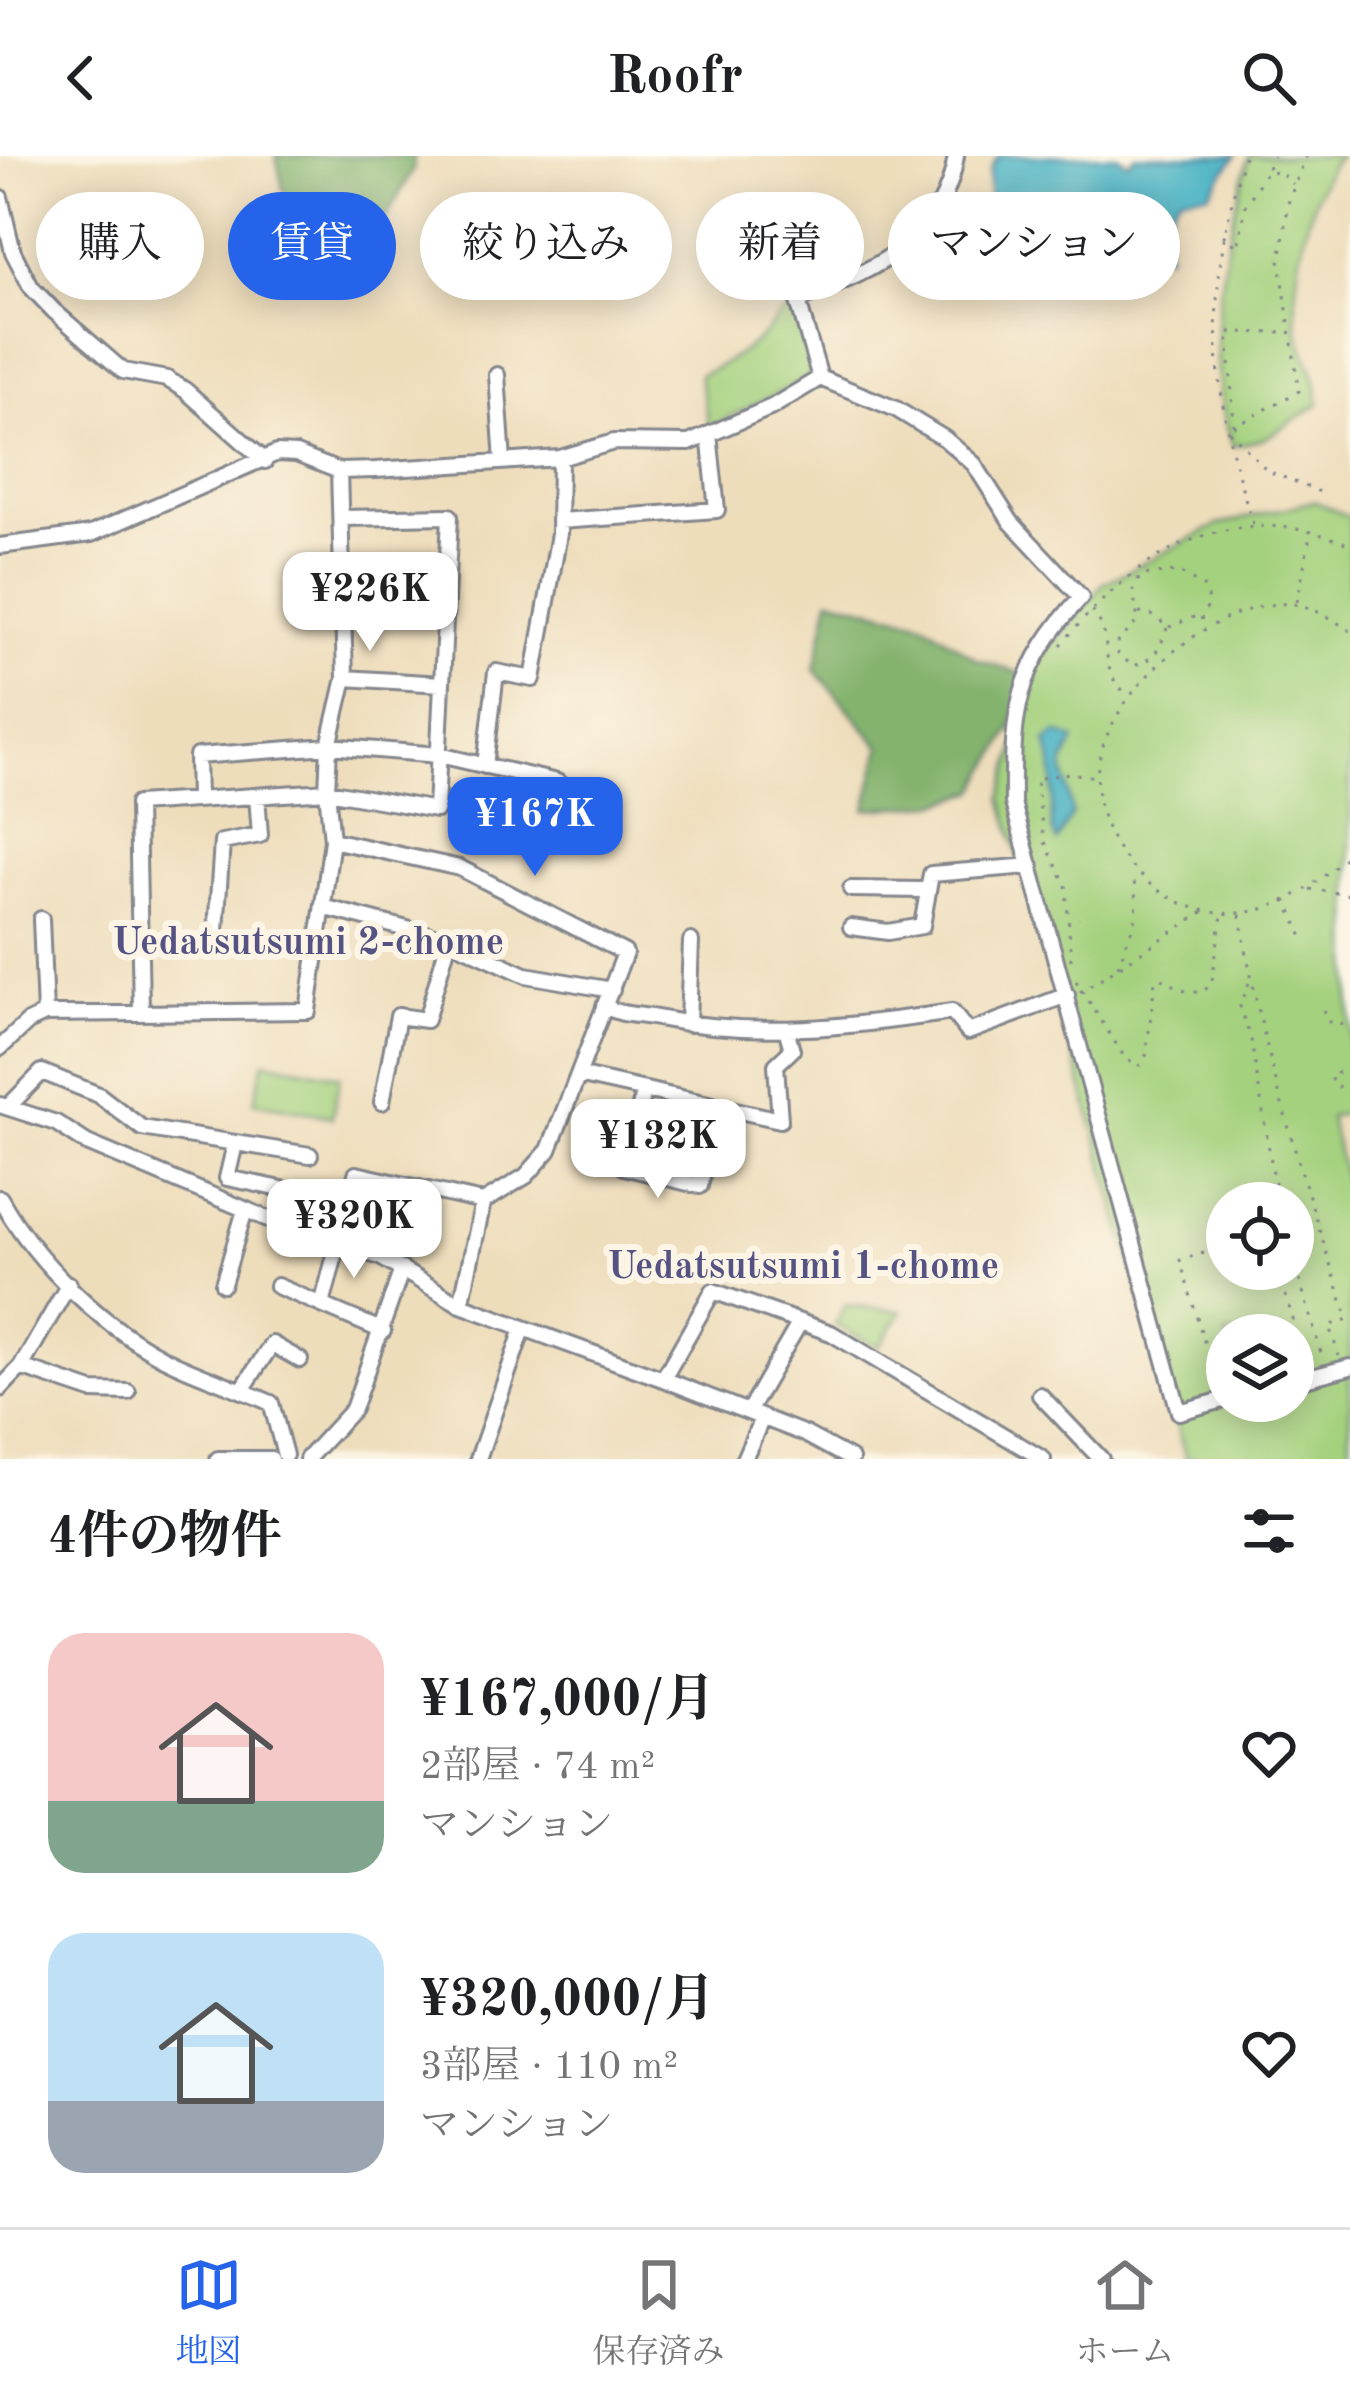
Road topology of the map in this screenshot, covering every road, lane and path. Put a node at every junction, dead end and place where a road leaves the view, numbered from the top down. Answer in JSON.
{"nodes":[{"id":1,"x":956,"y":156,"type":"edge"},
{"id":2,"x":1244,"y":156,"type":"edge"},
{"id":3,"x":1273,"y":156,"type":"edge"},
{"id":4,"x":1306,"y":156,"type":"edge"},
{"id":5,"x":1268,"y":170,"type":"junction"},
{"id":6,"x":1294,"y":186,"type":"junction"},
{"id":7,"x":0,"y":197,"type":"edge"},
{"id":8,"x":1221,"y":234,"type":"junction"},
{"id":9,"x":1289,"y":332,"type":"junction"},
{"id":10,"x":497,"y":375,"type":"dead end"},
{"id":11,"x":820,"y":379,"type":"junction"},
{"id":12,"x":1231,"y":428,"type":"junction"},
{"id":13,"x":709,"y":434,"type":"junction"},
{"id":14,"x":560,"y":458,"type":"junction"},
{"id":15,"x":265,"y":461,"type":"junction"},
{"id":16,"x":503,"y":462,"type":"junction"},
{"id":17,"x":339,"y":471,"type":"junction"},
{"id":18,"x":1320,"y":492,"type":"dead end"},
{"id":19,"x":341,"y":518,"type":"junction"},
{"id":20,"x":559,"y":521,"type":"junction"},
{"id":21,"x":1254,"y":526,"type":"junction"},
{"id":22,"x":1310,"y":536,"type":"dead end"},
{"id":23,"x":1350,"y":545,"type":"edge"},
{"id":24,"x":0,"y":546,"type":"edge"},
{"id":25,"x":446,"y":603,"type":"junction"},
{"id":26,"x":345,"y":604,"type":"junction"},
{"id":27,"x":1297,"y":604,"type":"junction"},
{"id":28,"x":1090,"y":610,"type":"junction"},
{"id":29,"x":1138,"y":613,"type":"junction"},
{"id":30,"x":1201,"y":614,"type":"junction"},
{"id":31,"x":1167,"y":628,"type":"junction"},
{"id":32,"x":1204,"y":629,"type":"junction"},
{"id":33,"x":1350,"y":631,"type":"edge"},
{"id":34,"x":1118,"y":648,"type":"junction"},
{"id":35,"x":1104,"y":649,"type":"junction"},
{"id":36,"x":1055,"y":653,"type":"dead end"},
{"id":37,"x":345,"y":678,"type":"junction"},
{"id":38,"x":442,"y":684,"type":"junction"},
{"id":39,"x":1130,"y":696,"type":"junction"},
{"id":40,"x":329,"y":746,"type":"junction"},
{"id":41,"x":439,"y":755,"type":"junction"},
{"id":42,"x":485,"y":766,"type":"junction"},
{"id":43,"x":1097,"y":777,"type":"junction"},
{"id":44,"x":326,"y":791,"type":"junction"},
{"id":45,"x":257,"y":796,"type":"junction"},
{"id":46,"x":198,"y":800,"type":"junction"},
{"id":47,"x":605,"y":815,"type":"dead end"},
{"id":48,"x":332,"y":840,"type":"junction"},
{"id":49,"x":1350,"y":853,"type":"edge"},
{"id":50,"x":1031,"y":866,"type":"junction"},
{"id":51,"x":1133,"y":874,"type":"junction"},
{"id":52,"x":851,"y":889,"type":"dead end"},
{"id":53,"x":1309,"y":889,"type":"junction"},
{"id":54,"x":924,"y":890,"type":"junction"},
{"id":55,"x":1350,"y":895,"type":"edge"},
{"id":56,"x":1286,"y":900,"type":"junction"},
{"id":57,"x":322,"y":908,"type":"junction"},
{"id":58,"x":1203,"y":912,"type":"junction"},
{"id":59,"x":1223,"y":913,"type":"junction"},
{"id":60,"x":1239,"y":913,"type":"junction"},
{"id":61,"x":41,"y":919,"type":"dead end"},
{"id":62,"x":851,"y":927,"type":"dead end"},
{"id":63,"x":216,"y":930,"type":"dead end"},
{"id":64,"x":449,"y":940,"type":"junction"},
{"id":65,"x":691,"y":940,"type":"dead end"},
{"id":66,"x":1305,"y":941,"type":"dead end"},
{"id":67,"x":1118,"y":968,"type":"junction"},
{"id":68,"x":1250,"y":981,"type":"junction"},
{"id":69,"x":612,"y":990,"type":"junction"},
{"id":70,"x":1074,"y":994,"type":"junction"},
{"id":71,"x":604,"y":1006,"type":"junction"},
{"id":72,"x":142,"y":1010,"type":"junction"},
{"id":73,"x":1323,"y":1010,"type":"dead end"},
{"id":74,"x":45,"y":1014,"type":"junction"},
{"id":75,"x":688,"y":1024,"type":"junction"},
{"id":76,"x":1350,"y":1026,"type":"edge"},
{"id":77,"x":787,"y":1032,"type":"junction"},
{"id":78,"x":0,"y":1048,"type":"edge"},
{"id":79,"x":1350,"y":1068,"type":"edge"},
{"id":80,"x":578,"y":1076,"type":"junction"},
{"id":81,"x":1350,"y":1087,"type":"edge"},
{"id":82,"x":644,"y":1090,"type":"junction"},
{"id":83,"x":382,"y":1102,"type":"dead end"},
{"id":84,"x":4,"y":1106,"type":"edge"},
{"id":85,"x":717,"y":1106,"type":"junction"},
{"id":86,"x":235,"y":1144,"type":"junction"},
{"id":87,"x":310,"y":1155,"type":"dead end"},
{"id":88,"x":227,"y":1178,"type":"junction"},
{"id":89,"x":1274,"y":1182,"type":"edge"},
{"id":90,"x":0,"y":1198,"type":"edge"},
{"id":91,"x":220,"y":1200,"type":"junction"},
{"id":92,"x":347,"y":1202,"type":"junction"},
{"id":93,"x":483,"y":1202,"type":"junction"},
{"id":94,"x":245,"y":1210,"type":"junction"},
{"id":95,"x":340,"y":1244,"type":"junction"},
{"id":96,"x":1206,"y":1252,"type":"edge"},
{"id":97,"x":402,"y":1269,"type":"junction"},
{"id":98,"x":69,"y":1284,"type":"junction"},
{"id":99,"x":223,"y":1284,"type":"dead end"},
{"id":100,"x":277,"y":1286,"type":"dead end"},
{"id":101,"x":1305,"y":1290,"type":"edge"},
{"id":102,"x":322,"y":1305,"type":"junction"},
{"id":103,"x":461,"y":1305,"type":"junction"},
{"id":104,"x":800,"y":1322,"type":"junction"},
{"id":105,"x":524,"y":1329,"type":"junction"},
{"id":106,"x":383,"y":1331,"type":"junction"},
{"id":107,"x":1206,"y":1348,"type":"edge"},
{"id":108,"x":300,"y":1360,"type":"dead end"},
{"id":109,"x":21,"y":1366,"type":"junction"},
{"id":110,"x":1340,"y":1370,"type":"edge"},
{"id":111,"x":663,"y":1379,"type":"junction"},
{"id":112,"x":0,"y":1389,"type":"edge"},
{"id":113,"x":242,"y":1390,"type":"junction"},
{"id":114,"x":128,"y":1393,"type":"dead end"},
{"id":115,"x":1040,"y":1395,"type":"dead end"},
{"id":116,"x":1206,"y":1405,"type":"edge"},
{"id":117,"x":755,"y":1415,"type":"junction"},
{"id":118,"x":278,"y":1457,"type":"edge"},
{"id":119,"x":218,"y":1459,"type":"edge"},
{"id":120,"x":308,"y":1459,"type":"edge"},
{"id":121,"x":478,"y":1459,"type":"edge"},
{"id":122,"x":744,"y":1459,"type":"edge"},
{"id":123,"x":851,"y":1459,"type":"edge"},
{"id":124,"x":1043,"y":1459,"type":"edge"},
{"id":125,"x":1101,"y":1459,"type":"edge"}],
"edges":[{"from":1,"to":11,"type":"street"},
{"from":2,"to":8,"type":"path"},
{"from":3,"to":5,"type":"path"},
{"from":4,"to":6,"type":"path"},
{"from":5,"to":6,"type":"path"},
{"from":5,"to":8,"type":"path"},
{"from":6,"to":9,"type":"path"},
{"from":7,"to":15,"type":"street"},
{"from":8,"to":12,"type":"path"},
{"from":9,"to":12,"type":"path"},
{"from":9,"to":12,"type":"path"},
{"from":10,"to":16,"type":"street"},
{"from":11,"to":13,"type":"street"},
{"from":11,"to":50,"type":"street"},
{"from":12,"to":18,"type":"path"},
{"from":12,"to":21,"type":"path"},
{"from":13,"to":14,"type":"street"},
{"from":13,"to":20,"type":"street"},
{"from":14,"to":16,"type":"street"},
{"from":14,"to":20,"type":"street"},
{"from":15,"to":17,"type":"street"},
{"from":15,"to":24,"type":"street"},
{"from":16,"to":17,"type":"street"},
{"from":17,"to":19,"type":"street"},
{"from":19,"to":25,"type":"street"},
{"from":19,"to":26,"type":"street"},
{"from":20,"to":42,"type":"street"},
{"from":21,"to":23,"type":"path"},
{"from":21,"to":28,"type":"path"},
{"from":22,"to":27,"type":"path"},
{"from":25,"to":26,"type":"street"},
{"from":25,"to":38,"type":"street"},
{"from":26,"to":37,"type":"street"},
{"from":27,"to":32,"type":"path"},
{"from":27,"to":33,"type":"path"},
{"from":28,"to":35,"type":"path"},
{"from":28,"to":36,"type":"path"},
{"from":29,"to":30,"type":"path"},
{"from":29,"to":31,"type":"path"},
{"from":29,"to":34,"type":"path"},
{"from":30,"to":31,"type":"path"},
{"from":30,"to":32,"type":"path"},
{"from":31,"to":34,"type":"path"},
{"from":32,"to":39,"type":"path"},
{"from":34,"to":35,"type":"path"},
{"from":35,"to":39,"type":"path"},
{"from":37,"to":38,"type":"street"},
{"from":37,"to":40,"type":"street"},
{"from":38,"to":41,"type":"street"},
{"from":39,"to":43,"type":"path"},
{"from":40,"to":41,"type":"street"},
{"from":40,"to":44,"type":"street"},
{"from":40,"to":46,"type":"street"},
{"from":41,"to":42,"type":"street"},
{"from":41,"to":44,"type":"street"},
{"from":42,"to":47,"type":"street"},
{"from":43,"to":51,"type":"path"},
{"from":43,"to":70,"type":"path"},
{"from":44,"to":45,"type":"street"},
{"from":44,"to":48,"type":"street"},
{"from":45,"to":46,"type":"street"},
{"from":45,"to":63,"type":"street"},
{"from":46,"to":72,"type":"street"},
{"from":48,"to":57,"type":"street"},
{"from":48,"to":69,"type":"street"},
{"from":49,"to":53,"type":"path"},
{"from":50,"to":54,"type":"street"},
{"from":50,"to":70,"type":"street"},
{"from":51,"to":58,"type":"path"},
{"from":51,"to":67,"type":"path"},
{"from":52,"to":54,"type":"street"},
{"from":53,"to":55,"type":"path"},
{"from":53,"to":56,"type":"path"},
{"from":54,"to":62,"type":"street"},
{"from":56,"to":60,"type":"path"},
{"from":56,"to":66,"type":"path"},
{"from":57,"to":64,"type":"street"},
{"from":57,"to":72,"type":"street"},
{"from":58,"to":59,"type":"path"},
{"from":58,"to":67,"type":"path"},
{"from":59,"to":60,"type":"path"},
{"from":59,"to":70,"type":"path"},
{"from":60,"to":68,"type":"path"},
{"from":61,"to":74,"type":"street"},
{"from":64,"to":69,"type":"street"},
{"from":64,"to":83,"type":"street"},
{"from":65,"to":75,"type":"street"},
{"from":67,"to":70,"type":"path"},
{"from":68,"to":89,"type":"path"},
{"from":68,"to":110,"type":"path"},
{"from":69,"to":71,"type":"street"},
{"from":70,"to":77,"type":"street"},
{"from":70,"to":116,"type":"street"},
{"from":71,"to":75,"type":"street"},
{"from":71,"to":80,"type":"street"},
{"from":72,"to":74,"type":"street"},
{"from":73,"to":76,"type":"path"},
{"from":74,"to":78,"type":"street"},
{"from":75,"to":77,"type":"street"},
{"from":77,"to":85,"type":"street"},
{"from":79,"to":81,"type":"path"},
{"from":80,"to":82,"type":"street"},
{"from":80,"to":93,"type":"street"},
{"from":82,"to":85,"type":"street"},
{"from":82,"to":85,"type":"street"},
{"from":84,"to":86,"type":"street"},
{"from":84,"to":91,"type":"street"},
{"from":86,"to":87,"type":"street"},
{"from":86,"to":88,"type":"street"},
{"from":88,"to":91,"type":"street"},
{"from":88,"to":92,"type":"street"},
{"from":90,"to":98,"type":"street"},
{"from":91,"to":94,"type":"street"},
{"from":92,"to":93,"type":"street"},
{"from":92,"to":95,"type":"street"},
{"from":93,"to":103,"type":"street"},
{"from":94,"to":95,"type":"street"},
{"from":94,"to":99,"type":"street"},
{"from":95,"to":97,"type":"street"},
{"from":95,"to":102,"type":"street"},
{"from":96,"to":107,"type":"path"},
{"from":97,"to":103,"type":"street"},
{"from":97,"to":106,"type":"street"},
{"from":98,"to":109,"type":"street"},
{"from":98,"to":113,"type":"street"},
{"from":100,"to":102,"type":"street"},
{"from":101,"to":110,"type":"path"},
{"from":102,"to":106,"type":"street"},
{"from":103,"to":105,"type":"street"},
{"from":104,"to":111,"type":"street"},
{"from":104,"to":117,"type":"street"},
{"from":104,"to":124,"type":"street"},
{"from":105,"to":111,"type":"street"},
{"from":105,"to":121,"type":"street"},
{"from":106,"to":120,"type":"street"},
{"from":108,"to":113,"type":"street"},
{"from":109,"to":112,"type":"street"},
{"from":109,"to":114,"type":"street"},
{"from":111,"to":117,"type":"street"},
{"from":113,"to":118,"type":"street"},
{"from":115,"to":125,"type":"street"},
{"from":117,"to":122,"type":"street"},
{"from":117,"to":123,"type":"street"},
{"from":118,"to":119,"type":"street"}]}
